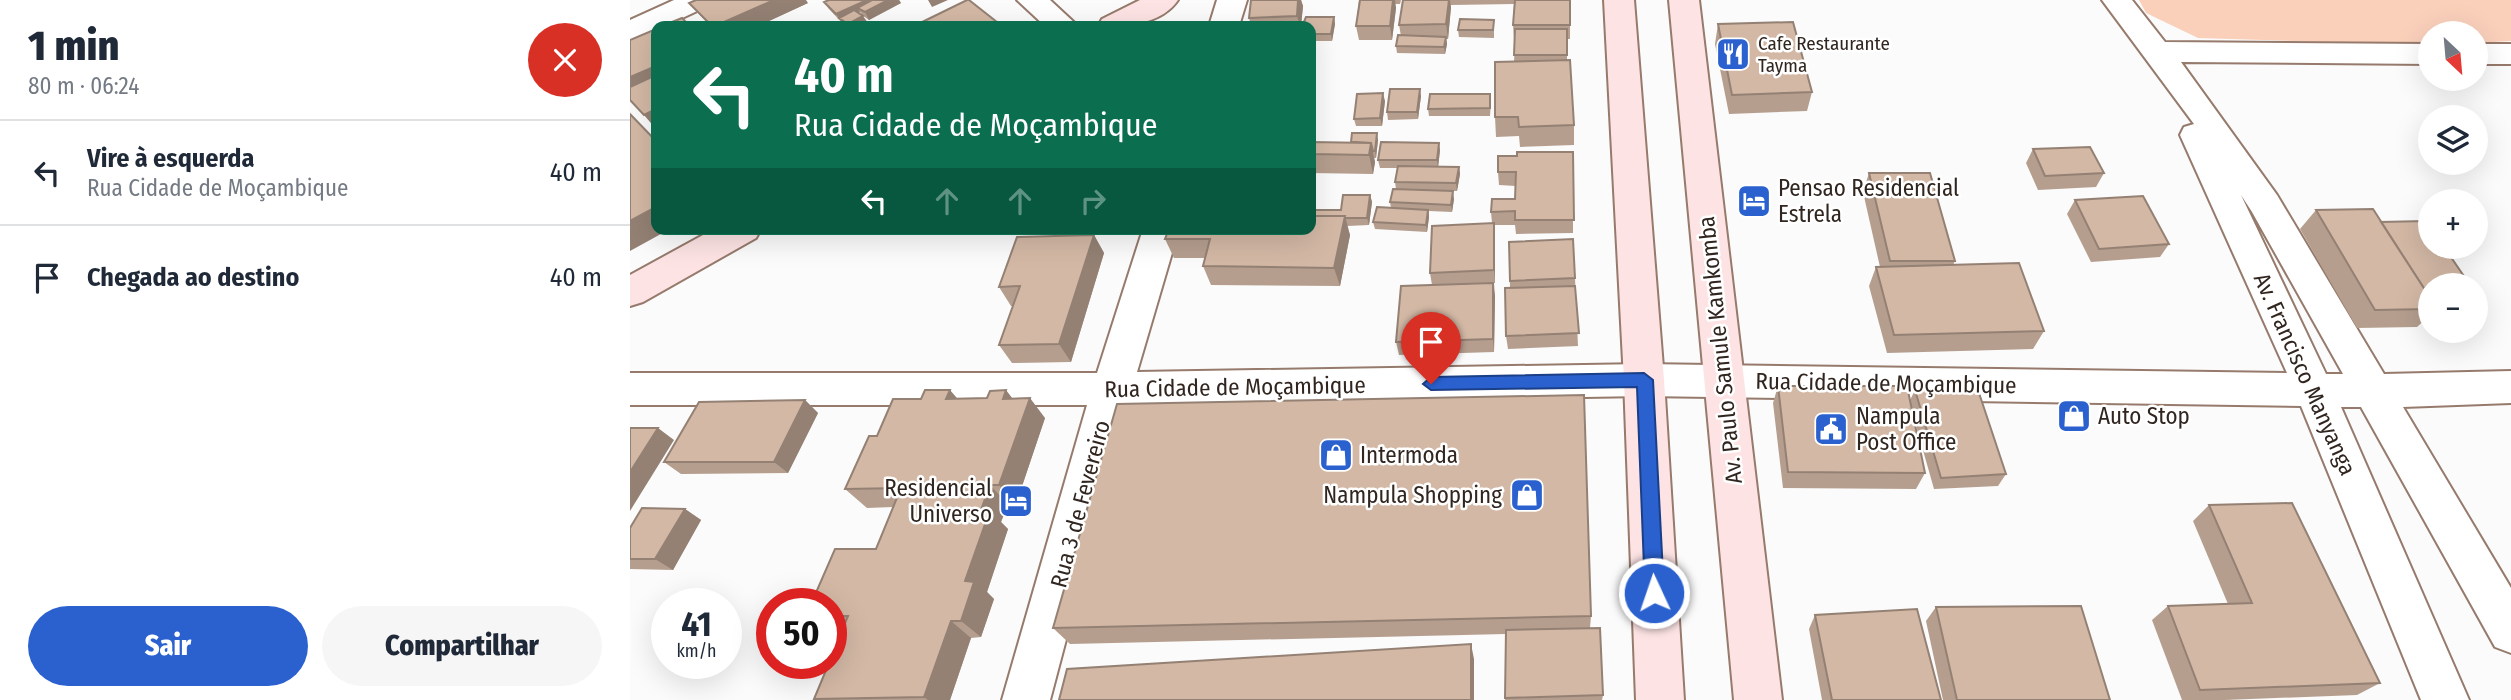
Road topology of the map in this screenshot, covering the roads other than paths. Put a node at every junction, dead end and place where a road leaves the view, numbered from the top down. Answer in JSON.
{"nodes":[{"id":1,"x":698,"y":0,"type":"edge"},
{"id":2,"x":1032,"y":0,"type":"edge"},
{"id":3,"x":1163,"y":0,"type":"edge"},
{"id":4,"x":1233,"y":0,"type":"edge"},
{"id":5,"x":1619,"y":0,"type":"edge"},
{"id":6,"x":1684,"y":0,"type":"edge"},
{"id":7,"x":2117,"y":0,"type":"edge"},
{"id":8,"x":1057,"y":21,"type":"edge"},
{"id":9,"x":1123,"y":21,"type":"edge"},
{"id":10,"x":1226,"y":21,"type":"edge"},
{"id":11,"x":630,"y":30,"type":"edge"},
{"id":12,"x":2158,"y":52,"type":"junction"},
{"id":13,"x":2418,"y":54,"type":"edge"},
{"id":14,"x":2488,"y":54,"type":"edge"},
{"id":15,"x":2511,"y":54,"type":"edge"},
{"id":16,"x":733,"y":235,"type":"edge"},
{"id":17,"x":1159,"y":235,"type":"edge"},
{"id":18,"x":630,"y":292,"type":"edge"},
{"id":19,"x":1644,"y":380,"type":"junction"},
{"id":20,"x":1723,"y":382,"type":"junction"},
{"id":21,"x":2314,"y":387,"type":"junction"},
{"id":22,"x":2511,"y":387,"type":"edge"},
{"id":23,"x":630,"y":389,"type":"edge"},
{"id":24,"x":1112,"y":389,"type":"junction"},
{"id":25,"x":2375,"y":391,"type":"junction"},
{"id":26,"x":2511,"y":631,"type":"edge"},
{"id":27,"x":1026,"y":700,"type":"edge"},
{"id":28,"x":1660,"y":700,"type":"edge"},
{"id":29,"x":1758,"y":700,"type":"edge"},
{"id":30,"x":2445,"y":700,"type":"edge"}],
"edges":[{"from":1,"to":11,"type":"street"},
{"from":2,"to":8,"type":"street"},
{"from":3,"to":9,"type":"main road"},
{"from":4,"to":10,"type":"street"},
{"from":5,"to":19,"type":"main road"},
{"from":6,"to":20,"type":"main road","name":"Av. Paulo Samule Kamkomba"},
{"from":7,"to":12,"type":"street","name":"Av. Francisco Manyanga"},
{"from":12,"to":13,"type":"street"},
{"from":12,"to":21,"type":"street","name":"Av. Francisco Manyanga"},
{"from":12,"to":25,"type":"street","name":"Av. Francisco Manyanga"},
{"from":14,"to":15,"type":"street"},
{"from":16,"to":18,"type":"main road"},
{"from":17,"to":24,"type":"street","name":"Rua 3 de Fevereiro"},
{"from":19,"to":20,"type":"street","name":"Rua Cidade de Moçambique"},
{"from":19,"to":24,"type":"street","name":"Rua Cidade de Moçambique"},
{"from":19,"to":28,"type":"main road"},
{"from":20,"to":21,"type":"street","name":"Rua Cidade de Moçambique"},
{"from":20,"to":29,"type":"main road","name":"Av. Paulo Samule Kamkomba"},
{"from":21,"to":25,"type":"street","name":"Rua Cidade de Moçambique"},
{"from":21,"to":30,"type":"street","name":"Av. Francisco Manyanga"},
{"from":22,"to":25,"type":"street","name":"Rua Cidade de Moçambique"},
{"from":23,"to":24,"type":"street","name":"Rua Cidade de Moçambique"},
{"from":24,"to":27,"type":"street","name":"Rua 3 de Fevereiro"},
{"from":25,"to":26,"type":"street","name":"Av. Francisco Manyanga"}]}
